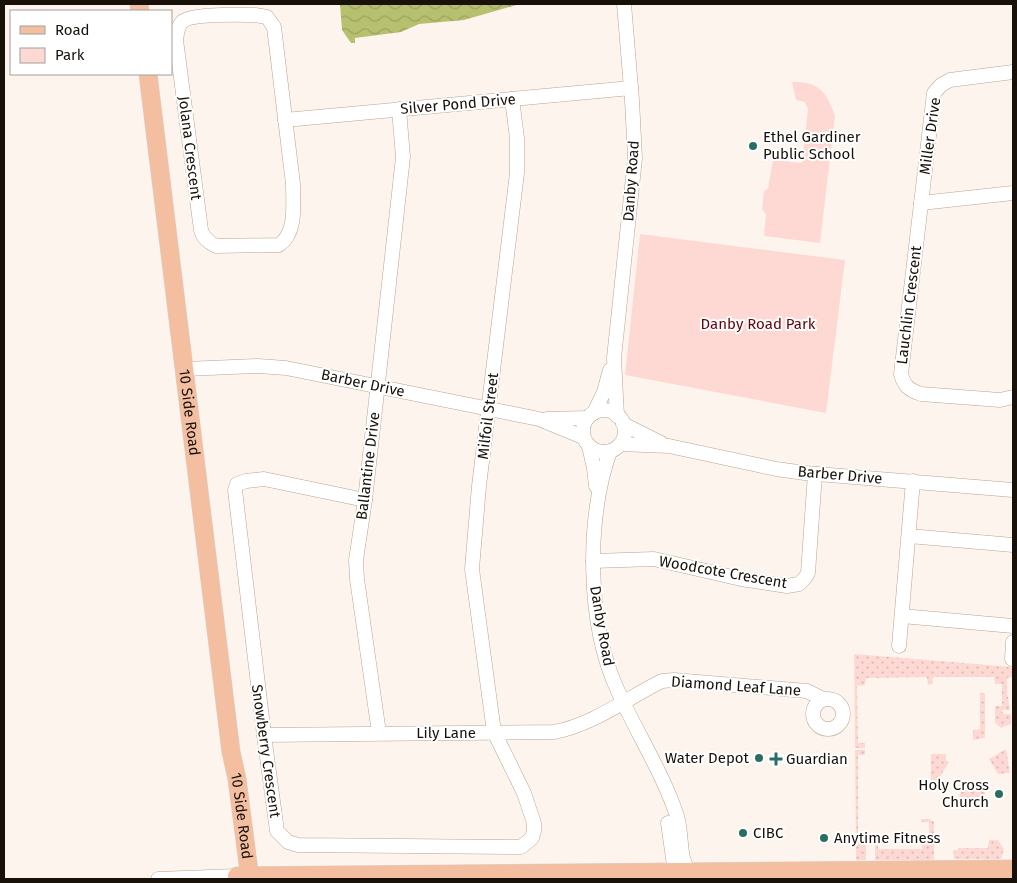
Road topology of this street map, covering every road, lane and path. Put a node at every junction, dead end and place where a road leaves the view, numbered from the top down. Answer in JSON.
{"nodes":[{"id":1,"x":624,"y":4,"type":"edge"},
{"id":2,"x":1013,"y":72,"type":"edge"},
{"id":3,"x":148,"y":75,"type":"edge"},
{"id":4,"x":631,"y":88,"type":"junction"},
{"id":5,"x":512,"y":99,"type":"junction"},
{"id":6,"x":399,"y":109,"type":"junction"},
{"id":7,"x":285,"y":120,"type":"junction"},
{"id":8,"x":1013,"y":193,"type":"edge"},
{"id":9,"x":921,"y":203,"type":"junction"},
{"id":10,"x":614,"y":358,"type":"junction"},
{"id":11,"x":185,"y":369,"type":"junction"},
{"id":12,"x":378,"y":386,"type":"junction"},
{"id":13,"x":1013,"y":397,"type":"edge"},
{"id":14,"x":490,"y":410,"type":"junction"},
{"id":15,"x":591,"y":416,"type":"junction"},
{"id":16,"x":539,"y":419,"type":"junction"},
{"id":17,"x":620,"y":420,"type":"junction"},
{"id":18,"x":586,"y":441,"type":"junction"},
{"id":19,"x":668,"y":446,"type":"junction"},
{"id":20,"x":615,"y":448,"type":"junction"},
{"id":21,"x":815,"y":474,"type":"junction"},
{"id":22,"x":914,"y":482,"type":"junction"},
{"id":23,"x":1013,"y":490,"type":"edge"},
{"id":24,"x":365,"y":500,"type":"junction"},
{"id":25,"x":597,"y":504,"type":"junction"},
{"id":26,"x":909,"y":536,"type":"junction"},
{"id":27,"x":1013,"y":545,"type":"edge"},
{"id":28,"x":593,"y":561,"type":"junction"},
{"id":29,"x":902,"y":616,"type":"junction"},
{"id":30,"x":1013,"y":626,"type":"edge"},
{"id":31,"x":1013,"y":642,"type":"edge"},
{"id":32,"x":899,"y":646,"type":"dead end"},
{"id":33,"x":1012,"y":659,"type":"dead end"},
{"id":34,"x":823,"y":700,"type":"dead end"},
{"id":35,"x":622,"y":702,"type":"junction"},
{"id":36,"x":494,"y":732,"type":"junction"},
{"id":37,"x":379,"y":733,"type":"junction"},
{"id":38,"x":264,"y":735,"type":"junction"},
{"id":39,"x":1013,"y":869,"type":"edge"},
{"id":40,"x":683,"y":876,"type":"edge"},
{"id":41,"x":244,"y":878,"type":"edge"},
{"id":42,"x":158,"y":879,"type":"edge"}],
"edges":[{"from":1,"to":4,"type":"street","name":"Danby Road"},
{"from":2,"to":9,"type":"street","name":"Miller Drive"},
{"from":3,"to":11,"type":"main road","name":"10 Side Road"},
{"from":4,"to":5,"type":"street","name":"Silver Pond Drive"},
{"from":4,"to":10,"type":"street","name":"Danby Road"},
{"from":5,"to":6,"type":"street","name":"Silver Pond Drive"},
{"from":5,"to":14,"type":"street","name":"Milfoil Street"},
{"from":6,"to":7,"type":"street","name":"Silver Pond Drive"},
{"from":6,"to":12,"type":"street","name":"Ballantine Drive"},
{"from":7,"to":7,"type":"street","name":"Jolana Crescent"},
{"from":8,"to":9,"type":"street"},
{"from":9,"to":13,"type":"street","name":"Lauchlin Crescent"},
{"from":10,"to":15,"type":"street","name":"Danby Road"},
{"from":10,"to":17,"type":"street","name":"Danby Road"},
{"from":11,"to":12,"type":"street","name":"Barber Drive"},
{"from":11,"to":41,"type":"main road","name":"10 Side Road"},
{"from":12,"to":14,"type":"street","name":"Barber Drive"},
{"from":12,"to":24,"type":"street","name":"Ballantine Drive"},
{"from":14,"to":16,"type":"street","name":"Barber Drive"},
{"from":14,"to":36,"type":"street","name":"Milfoil Street"},
{"from":15,"to":16,"type":"street","name":"Barber Drive"},
{"from":15,"to":17,"type":"street"},
{"from":15,"to":18,"type":"street"},
{"from":16,"to":18,"type":"street","name":"Barber Drive"},
{"from":17,"to":19,"type":"street","name":"Barber Drive"},
{"from":17,"to":20,"type":"street"},
{"from":18,"to":20,"type":"street"},
{"from":18,"to":25,"type":"street","name":"Danby Road"},
{"from":19,"to":20,"type":"street","name":"Barber Drive"},
{"from":19,"to":21,"type":"street","name":"Barber Drive"},
{"from":20,"to":25,"type":"street","name":"Danby Road"},
{"from":21,"to":22,"type":"street","name":"Barber Drive"},
{"from":21,"to":28,"type":"street","name":"Woodcote Crescent"},
{"from":22,"to":23,"type":"street","name":"Barber Drive"},
{"from":22,"to":26,"type":"street"},
{"from":24,"to":37,"type":"street","name":"Ballantine Drive"},
{"from":24,"to":38,"type":"street","name":"Snowberry Crescent"},
{"from":25,"to":28,"type":"street","name":"Danby Road"},
{"from":26,"to":27,"type":"street"},
{"from":26,"to":29,"type":"street"},
{"from":28,"to":35,"type":"street","name":"Danby Road"},
{"from":29,"to":30,"type":"street"},
{"from":29,"to":32,"type":"street"},
{"from":31,"to":33,"type":"street"},
{"from":34,"to":35,"type":"street","name":"Diamond Leaf Lane"},
{"from":35,"to":36,"type":"street","name":"Lily Lane"},
{"from":35,"to":40,"type":"street","name":"Danby Road"},
{"from":36,"to":37,"type":"street","name":"Lily Lane"},
{"from":36,"to":38,"type":"street","name":"Snowberry Crescent"},
{"from":37,"to":38,"type":"street","name":"Lily Lane"},
{"from":39,"to":40,"type":"main road"},
{"from":40,"to":41,"type":"main road"},
{"from":41,"to":42,"type":"street"}]}
